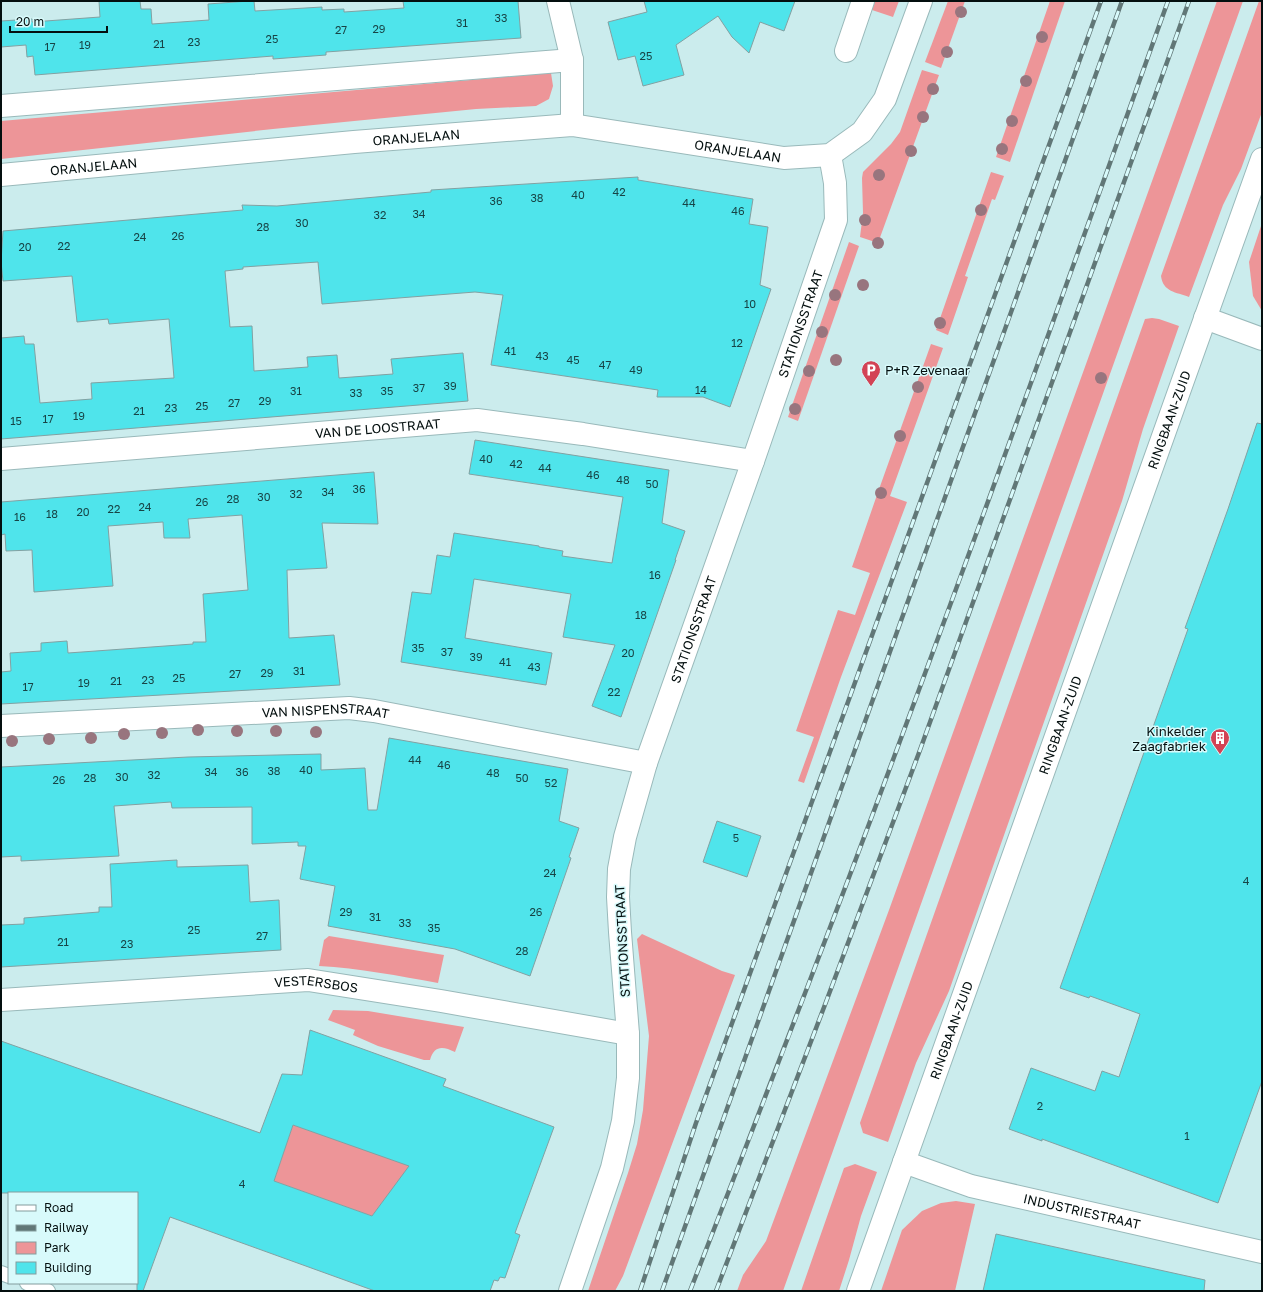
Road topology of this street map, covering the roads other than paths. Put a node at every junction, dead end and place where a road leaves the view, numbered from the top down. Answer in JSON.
{"nodes":[{"id":1,"x":558,"y":1,"type":"edge"},
{"id":2,"x":863,"y":1,"type":"edge"},
{"id":3,"x":921,"y":1,"type":"edge"},
{"id":4,"x":846,"y":51,"type":"dead end"},
{"id":5,"x":572,"y":60,"type":"junction"},
{"id":6,"x":1,"y":106,"type":"edge"},
{"id":7,"x":572,"y":125,"type":"junction"},
{"id":8,"x":830,"y":155,"type":"junction"},
{"id":9,"x":1262,"y":159,"type":"edge"},
{"id":10,"x":1,"y":175,"type":"edge"},
{"id":11,"x":1205,"y":318,"type":"junction"},
{"id":12,"x":1262,"y":339,"type":"edge"},
{"id":13,"x":1,"y":459,"type":"edge"},
{"id":14,"x":753,"y":461,"type":"junction"},
{"id":15,"x":1,"y":726,"type":"edge"},
{"id":16,"x":646,"y":763,"type":"junction"},
{"id":17,"x":1,"y":1000,"type":"edge"},
{"id":18,"x":628,"y":1034,"type":"junction"},
{"id":19,"x":904,"y":1162,"type":"junction"},
{"id":20,"x":1262,"y":1252,"type":"edge"},
{"id":21,"x":30,"y":1284,"type":"edge"},
{"id":22,"x":48,"y":1291,"type":"edge"},
{"id":23,"x":570,"y":1291,"type":"edge"},
{"id":24,"x":858,"y":1291,"type":"edge"}],
"edges":[{"from":1,"to":5,"type":"street"},
{"from":2,"to":4,"type":"street"},
{"from":3,"to":8,"type":"street"},
{"from":5,"to":6,"type":"street"},
{"from":5,"to":7,"type":"street"},
{"from":7,"to":8,"type":"street","name":"ORANJELAAN"},
{"from":7,"to":10,"type":"street","name":"ORANJELAAN"},
{"from":8,"to":14,"type":"street","name":"STATIONSSTRAAT"},
{"from":9,"to":11,"type":"street","name":"RINGBAAN-ZUID"},
{"from":11,"to":12,"type":"street"},
{"from":11,"to":19,"type":"street","name":"RINGBAAN-ZUID"},
{"from":13,"to":14,"type":"street","name":"VAN DE LOOSTRAAT"},
{"from":14,"to":16,"type":"street","name":"STATIONSSTRAAT"},
{"from":15,"to":16,"type":"street","name":"VAN NISPENSTRAAT"},
{"from":16,"to":18,"type":"street","name":"STATIONSSTRAAT"},
{"from":17,"to":18,"type":"street","name":"VESTERSBOS"},
{"from":18,"to":23,"type":"street","name":"STATIONSSTRAAT"},
{"from":19,"to":20,"type":"street","name":"INDUSTRIESTRAAT"},
{"from":19,"to":24,"type":"street","name":"RINGBAAN-ZUID"},
{"from":21,"to":22,"type":"lane"}]}
